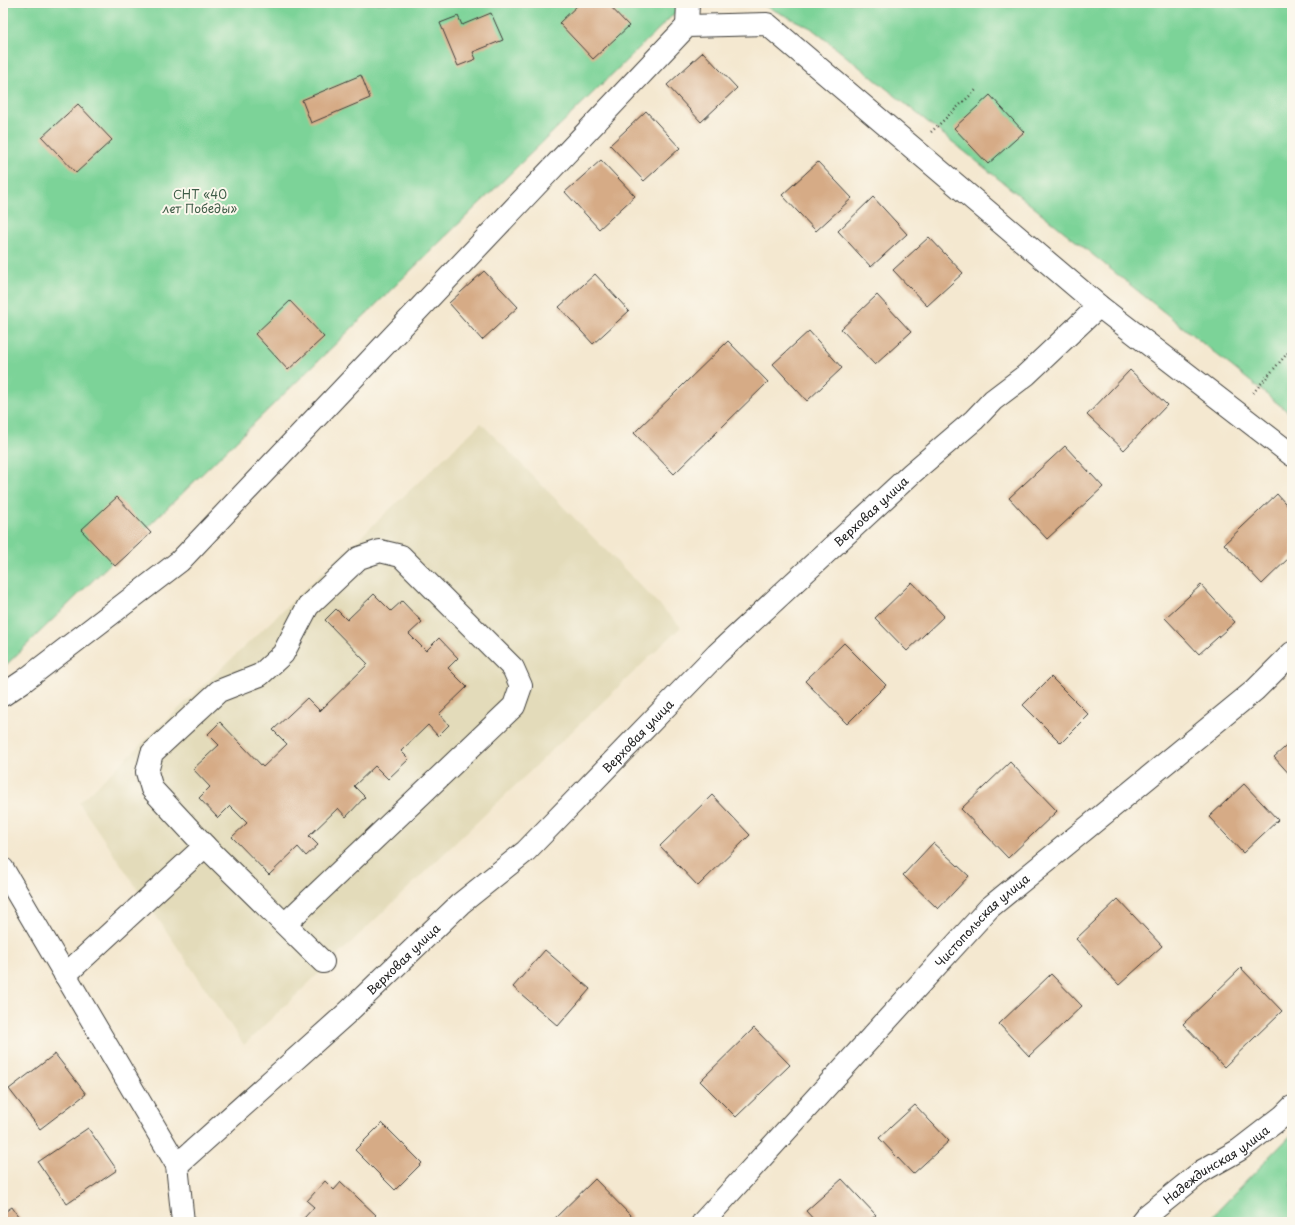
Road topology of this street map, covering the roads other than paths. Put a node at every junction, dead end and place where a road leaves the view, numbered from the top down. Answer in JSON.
{"nodes":[{"id":1,"x":688,"y":3,"type":"edge"},
{"id":2,"x":688,"y":26,"type":"junction"},
{"id":3,"x":1099,"y":306,"type":"junction"},
{"id":4,"x":1292,"y":455,"type":"edge"},
{"id":5,"x":1292,"y":653,"type":"edge"},
{"id":6,"x":3,"y":695,"type":"edge"},
{"id":7,"x":205,"y":846,"type":"junction"},
{"id":8,"x":3,"y":869,"type":"edge"},
{"id":9,"x":285,"y":924,"type":"junction"},
{"id":10,"x":323,"y":962,"type":"dead end"},
{"id":11,"x":65,"y":975,"type":"junction"},
{"id":12,"x":1292,"y":1106,"type":"edge"},
{"id":13,"x":177,"y":1165,"type":"junction"},
{"id":14,"x":177,"y":1218,"type":"edge"},
{"id":15,"x":703,"y":1222,"type":"edge"},
{"id":16,"x":1141,"y":1222,"type":"edge"}],
"edges":[{"from":1,"to":2,"type":"street"},
{"from":2,"to":3,"type":"street"},
{"from":2,"to":6,"type":"street"},
{"from":3,"to":4,"type":"street"},
{"from":3,"to":13,"type":"street","name":"Верховая улица"},
{"from":5,"to":15,"type":"street","name":"Чистопольская улица"},
{"from":7,"to":9,"type":"street"},
{"from":7,"to":9,"type":"street"},
{"from":7,"to":11,"type":"street"},
{"from":8,"to":11,"type":"street"},
{"from":9,"to":10,"type":"street"},
{"from":11,"to":13,"type":"street"},
{"from":12,"to":16,"type":"street","name":"Надеждинская улица"},
{"from":13,"to":14,"type":"street"}]}
